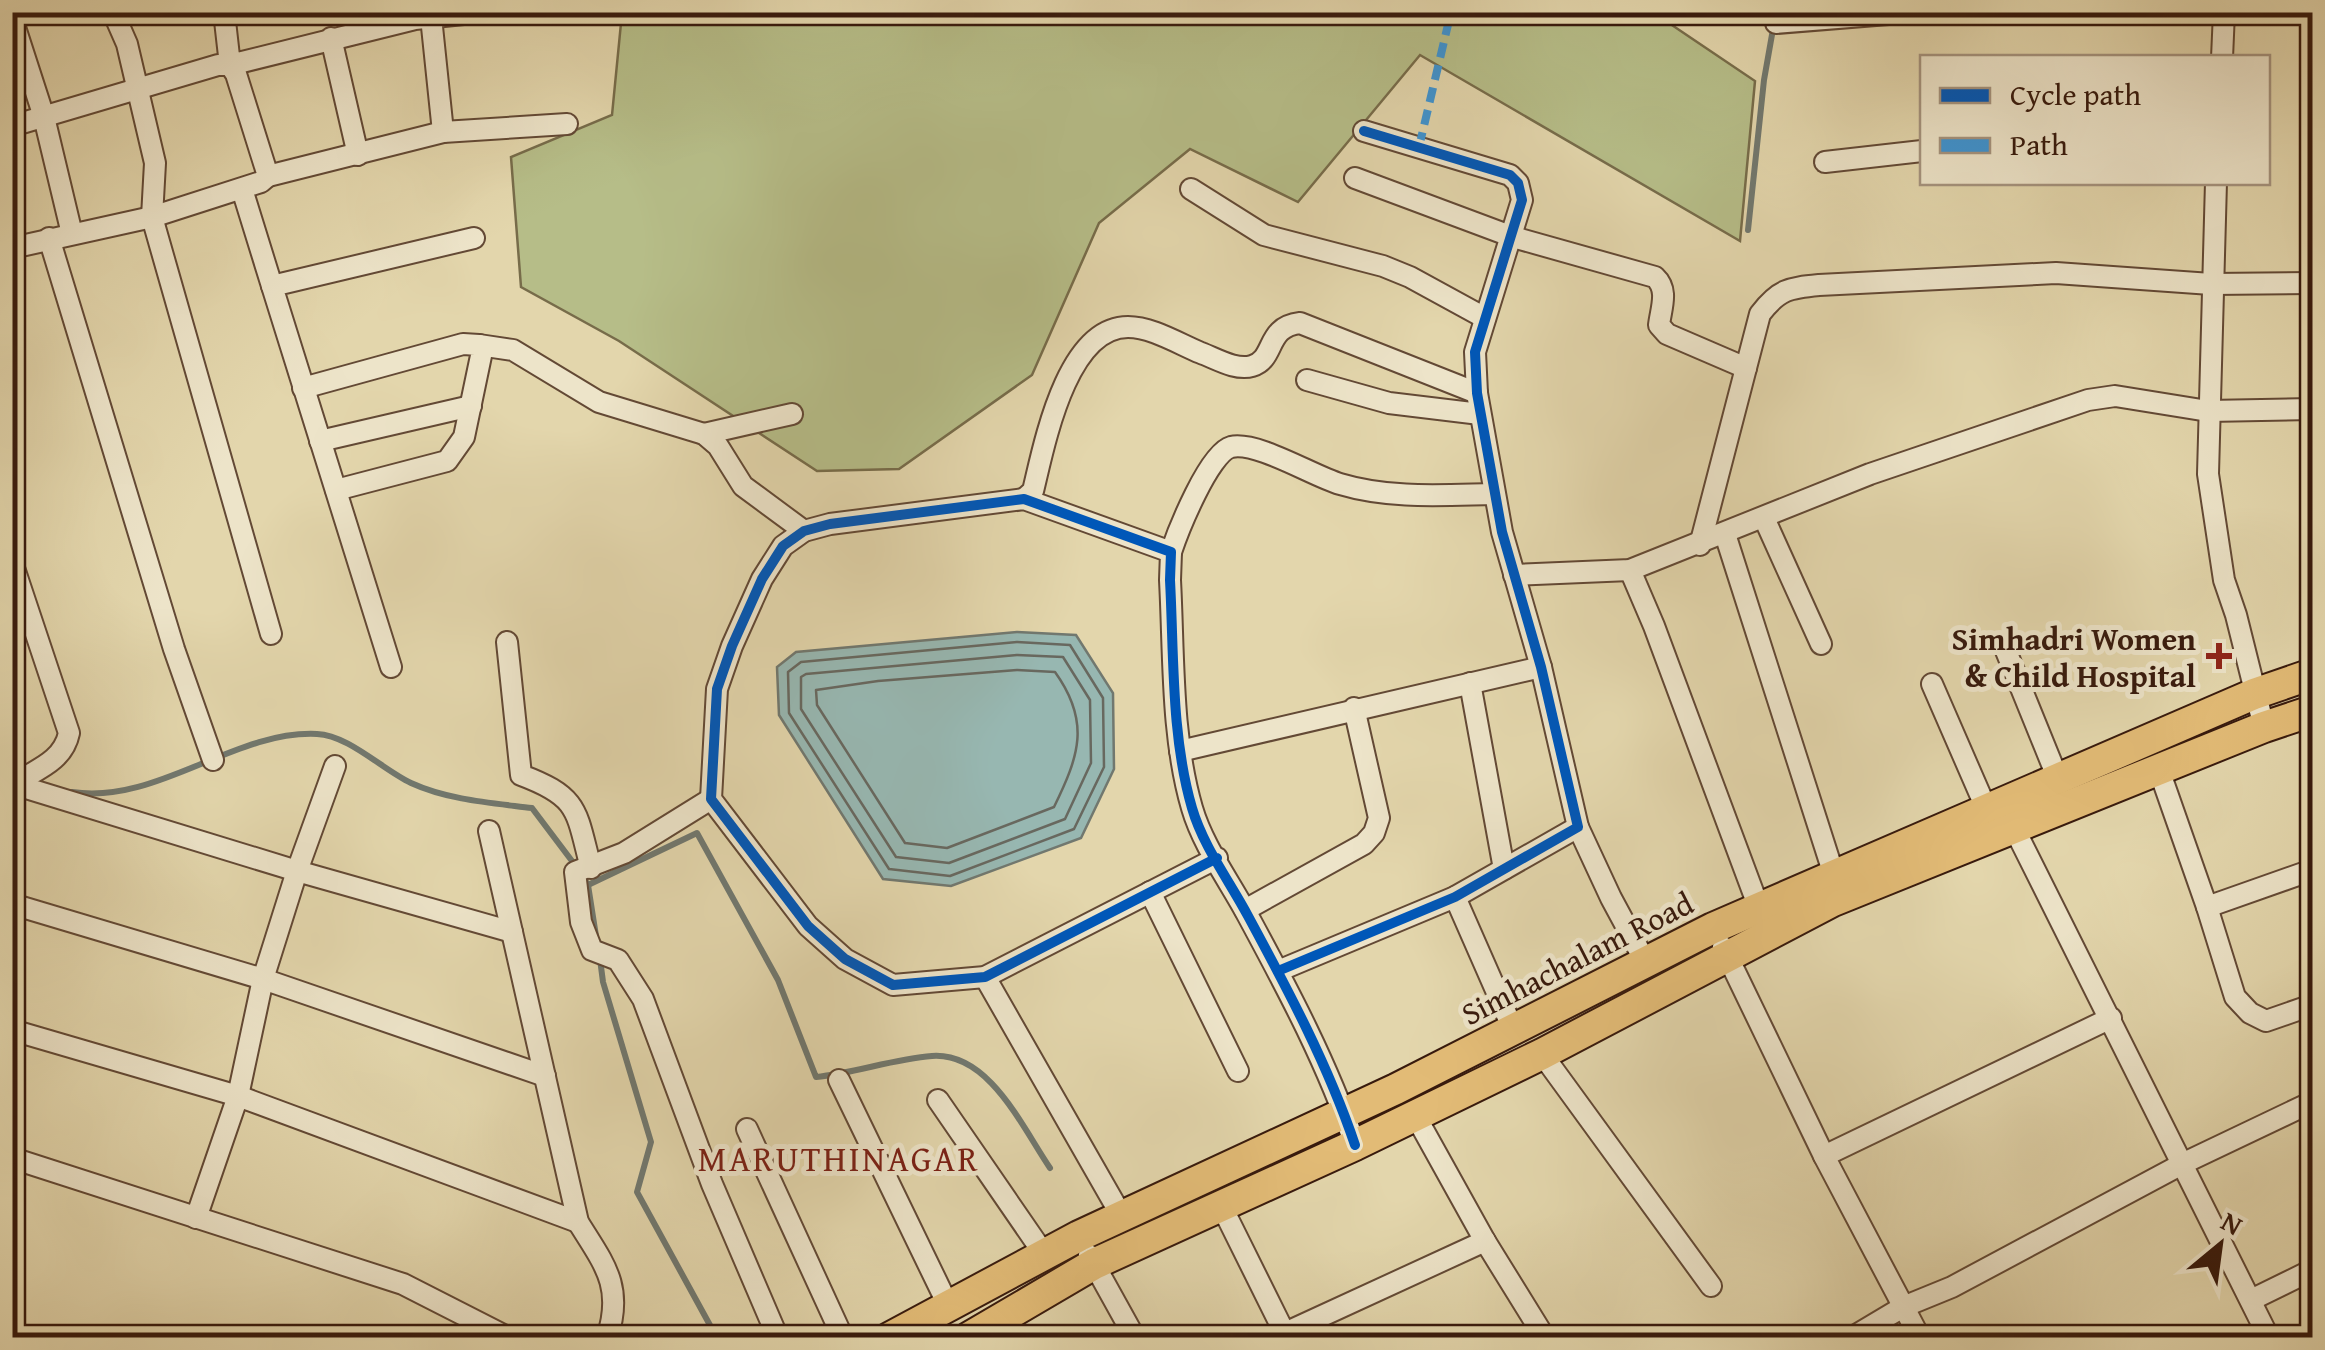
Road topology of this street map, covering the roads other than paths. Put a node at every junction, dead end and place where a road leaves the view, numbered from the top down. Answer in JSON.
{"nodes":[{"id":1,"x":113,"y":12,"type":"edge"},
{"id":2,"x":224,"y":12,"type":"edge"},
{"id":3,"x":483,"y":12,"type":"edge"},
{"id":4,"x":1913,"y":12,"type":"edge"},
{"id":5,"x":2224,"y":12,"type":"edge"},
{"id":6,"x":431,"y":17,"type":"junction"},
{"id":7,"x":12,"y":18,"type":"edge"},
{"id":8,"x":1776,"y":22,"type":"dead end"},
{"id":9,"x":331,"y":38,"type":"junction"},
{"id":10,"x":2222,"y":55,"type":"edge"},
{"id":11,"x":230,"y":65,"type":"junction"},
{"id":12,"x":20,"y":66,"type":"edge"},
{"id":13,"x":138,"y":90,"type":"junction"},
{"id":14,"x":44,"y":117,"type":"junction"},
{"id":15,"x":567,"y":124,"type":"dead end"},
{"id":16,"x":12,"y":126,"type":"edge"},
{"id":17,"x":1364,"y":131,"type":"dead end"},
{"id":18,"x":444,"y":132,"type":"junction"},
{"id":19,"x":1920,"y":151,"type":"edge"},
{"id":20,"x":358,"y":155,"type":"junction"},
{"id":21,"x":1825,"y":162,"type":"dead end"},
{"id":22,"x":268,"y":176,"type":"junction"},
{"id":23,"x":1355,"y":178,"type":"dead end"},
{"id":24,"x":2216,"y":185,"type":"edge"},
{"id":25,"x":242,"y":189,"type":"junction"},
{"id":26,"x":1191,"y":189,"type":"dead end"},
{"id":27,"x":152,"y":216,"type":"junction"},
{"id":28,"x":72,"y":234,"type":"junction"},
{"id":29,"x":1513,"y":237,"type":"junction"},
{"id":30,"x":49,"y":238,"type":"junction"},
{"id":31,"x":474,"y":238,"type":"dead end"},
{"id":32,"x":12,"y":248,"type":"edge"},
{"id":33,"x":2312,"y":282,"type":"edge"},
{"id":34,"x":2210,"y":284,"type":"junction"},
{"id":35,"x":272,"y":286,"type":"junction"},
{"id":36,"x":1484,"y":318,"type":"junction"},
{"id":37,"x":479,"y":344,"type":"junction"},
{"id":38,"x":1746,"y":368,"type":"junction"},
{"id":39,"x":1307,"y":380,"type":"dead end"},
{"id":40,"x":303,"y":388,"type":"junction"},
{"id":41,"x":1478,"y":404,"type":"junction"},
{"id":42,"x":471,"y":406,"type":"junction"},
{"id":43,"x":2312,"y":409,"type":"edge"},
{"id":44,"x":2208,"y":411,"type":"junction"},
{"id":45,"x":792,"y":414,"type":"dead end"},
{"id":46,"x":704,"y":434,"type":"junction"},
{"id":47,"x":320,"y":441,"type":"junction"},
{"id":48,"x":336,"y":490,"type":"junction"},
{"id":49,"x":1493,"y":494,"type":"junction"},
{"id":50,"x":1024,"y":500,"type":"junction"},
{"id":51,"x":1764,"y":518,"type":"junction"},
{"id":52,"x":804,"y":531,"type":"junction"},
{"id":53,"x":1724,"y":534,"type":"junction"},
{"id":54,"x":1700,"y":544,"type":"junction"},
{"id":55,"x":1171,"y":552,"type":"junction"},
{"id":56,"x":13,"y":568,"type":"edge"},
{"id":57,"x":1630,"y":570,"type":"junction"},
{"id":58,"x":1514,"y":576,"type":"junction"},
{"id":59,"x":271,"y":634,"type":"dead end"},
{"id":60,"x":507,"y":642,"type":"dead end"},
{"id":61,"x":1821,"y":644,"type":"dead end"},
{"id":62,"x":2004,"y":646,"type":"dead end"},
{"id":63,"x":390,"y":667,"type":"dead end"},
{"id":64,"x":1541,"y":667,"type":"junction"},
{"id":65,"x":2312,"y":674,"type":"edge"},
{"id":66,"x":1470,"y":683,"type":"junction"},
{"id":67,"x":1932,"y":684,"type":"dead end"},
{"id":68,"x":2254,"y":694,"type":"junction"},
{"id":69,"x":1354,"y":708,"type":"junction"},
{"id":70,"x":2312,"y":711,"type":"edge"},
{"id":71,"x":2264,"y":727,"type":"junction"},
{"id":72,"x":1180,"y":751,"type":"junction"},
{"id":73,"x":213,"y":760,"type":"dead end"},
{"id":74,"x":334,"y":766,"type":"dead end"},
{"id":75,"x":2159,"y":770,"type":"junction"},
{"id":76,"x":2058,"y":779,"type":"junction"},
{"id":77,"x":14,"y":784,"type":"edge"},
{"id":78,"x":711,"y":800,"type":"junction"},
{"id":79,"x":1986,"y":808,"type":"junction"},
{"id":80,"x":1578,"y":827,"type":"junction"},
{"id":81,"x":2014,"y":828,"type":"junction"},
{"id":82,"x":489,"y":830,"type":"dead end"},
{"id":83,"x":1217,"y":858,"type":"junction"},
{"id":84,"x":1504,"y":869,"type":"junction"},
{"id":85,"x":583,"y":870,"type":"junction"},
{"id":86,"x":2312,"y":870,"type":"edge"},
{"id":87,"x":297,"y":871,"type":"junction"},
{"id":88,"x":1834,"y":874,"type":"junction"},
{"id":89,"x":1150,"y":892,"type":"junction"},
{"id":90,"x":1455,"y":897,"type":"junction"},
{"id":91,"x":12,"y":904,"type":"edge"},
{"id":92,"x":2208,"y":907,"type":"junction"},
{"id":93,"x":1759,"y":908,"type":"junction"},
{"id":94,"x":1245,"y":910,"type":"junction"},
{"id":95,"x":1713,"y":928,"type":"junction"},
{"id":96,"x":512,"y":932,"type":"junction"},
{"id":97,"x":1728,"y":958,"type":"junction"},
{"id":98,"x":1646,"y":963,"type":"junction"},
{"id":99,"x":1278,"y":971,"type":"junction"},
{"id":100,"x":985,"y":977,"type":"junction"},
{"id":101,"x":264,"y":979,"type":"junction"},
{"id":102,"x":2312,"y":1005,"type":"edge"},
{"id":103,"x":2112,"y":1018,"type":"junction"},
{"id":104,"x":1514,"y":1029,"type":"junction"},
{"id":105,"x":12,"y":1030,"type":"edge"},
{"id":106,"x":1542,"y":1054,"type":"junction"},
{"id":107,"x":1238,"y":1072,"type":"dead end"},
{"id":108,"x":545,"y":1076,"type":"junction"},
{"id":109,"x":839,"y":1080,"type":"dead end"},
{"id":110,"x":238,"y":1096,"type":"junction"},
{"id":111,"x":938,"y":1100,"type":"dead end"},
{"id":112,"x":2312,"y":1102,"type":"edge"},
{"id":113,"x":1344,"y":1112,"type":"junction"},
{"id":114,"x":1414,"y":1114,"type":"junction"},
{"id":115,"x":747,"y":1128,"type":"dead end"},
{"id":116,"x":1355,"y":1144,"type":"junction"},
{"id":117,"x":1824,"y":1156,"type":"junction"},
{"id":118,"x":12,"y":1158,"type":"edge"},
{"id":119,"x":2184,"y":1162,"type":"junction"},
{"id":120,"x":1221,"y":1204,"type":"junction"},
{"id":121,"x":1121,"y":1215,"type":"junction"},
{"id":122,"x":196,"y":1218,"type":"junction"},
{"id":123,"x":578,"y":1222,"type":"junction"},
{"id":124,"x":1079,"y":1236,"type":"junction"},
{"id":125,"x":1485,"y":1241,"type":"junction"},
{"id":126,"x":1044,"y":1254,"type":"junction"},
{"id":127,"x":1094,"y":1264,"type":"junction"},
{"id":128,"x":2312,"y":1270,"type":"edge"},
{"id":129,"x":1711,"y":1286,"type":"dead end"},
{"id":130,"x":2251,"y":1300,"type":"junction"},
{"id":131,"x":948,"y":1305,"type":"junction"},
{"id":132,"x":1903,"y":1307,"type":"junction"},
{"id":133,"x":1001,"y":1329,"type":"edge"},
{"id":134,"x":1286,"y":1335,"type":"edge"},
{"id":135,"x":1544,"y":1337,"type":"edge"},
{"id":136,"x":510,"y":1338,"type":"edge"},
{"id":137,"x":607,"y":1338,"type":"edge"},
{"id":138,"x":778,"y":1338,"type":"edge"},
{"id":139,"x":843,"y":1338,"type":"edge"},
{"id":140,"x":889,"y":1338,"type":"edge"},
{"id":141,"x":968,"y":1338,"type":"edge"},
{"id":142,"x":1134,"y":1338,"type":"edge"},
{"id":143,"x":1851,"y":1338,"type":"edge"},
{"id":144,"x":1920,"y":1338,"type":"edge"},
{"id":145,"x":2269,"y":1338,"type":"edge"}],
"edges":[{"from":1,"to":13,"type":"street"},
{"from":2,"to":11,"type":"street"},
{"from":3,"to":6,"type":"street"},
{"from":4,"to":8,"type":"street"},
{"from":5,"to":10,"type":"street"},
{"from":6,"to":9,"type":"street"},
{"from":6,"to":18,"type":"street"},
{"from":7,"to":12,"type":"street"},
{"from":9,"to":11,"type":"street"},
{"from":9,"to":20,"type":"street"},
{"from":11,"to":13,"type":"street"},
{"from":11,"to":22,"type":"street"},
{"from":12,"to":14,"type":"street"},
{"from":13,"to":14,"type":"street"},
{"from":13,"to":27,"type":"street"},
{"from":14,"to":16,"type":"street"},
{"from":14,"to":28,"type":"street"},
{"from":15,"to":18,"type":"street"},
{"from":17,"to":29,"type":"street"},
{"from":18,"to":20,"type":"street"},
{"from":19,"to":21,"type":"street"},
{"from":20,"to":22,"type":"street"},
{"from":22,"to":25,"type":"street"},
{"from":23,"to":29,"type":"street"},
{"from":24,"to":34,"type":"street"},
{"from":25,"to":27,"type":"street"},
{"from":25,"to":35,"type":"street"},
{"from":26,"to":36,"type":"street"},
{"from":27,"to":28,"type":"street"},
{"from":27,"to":59,"type":"street"},
{"from":28,"to":30,"type":"street"},
{"from":29,"to":36,"type":"street"},
{"from":29,"to":38,"type":"street"},
{"from":30,"to":32,"type":"street"},
{"from":30,"to":73,"type":"street"},
{"from":31,"to":35,"type":"street"},
{"from":33,"to":34,"type":"street"},
{"from":34,"to":38,"type":"street"},
{"from":34,"to":44,"type":"street"},
{"from":35,"to":40,"type":"street"},
{"from":36,"to":41,"type":"street"},
{"from":37,"to":40,"type":"street"},
{"from":37,"to":42,"type":"street"},
{"from":37,"to":46,"type":"street"},
{"from":38,"to":54,"type":"street"},
{"from":39,"to":41,"type":"street"},
{"from":40,"to":47,"type":"street"},
{"from":41,"to":49,"type":"street"},
{"from":41,"to":50,"type":"street"},
{"from":42,"to":47,"type":"street"},
{"from":42,"to":48,"type":"street"},
{"from":43,"to":44,"type":"street"},
{"from":44,"to":51,"type":"street"},
{"from":44,"to":68,"type":"street"},
{"from":45,"to":46,"type":"street"},
{"from":46,"to":52,"type":"street"},
{"from":47,"to":48,"type":"street"},
{"from":48,"to":63,"type":"street"},
{"from":49,"to":55,"type":"street"},
{"from":49,"to":58,"type":"street"},
{"from":50,"to":52,"type":"street"},
{"from":50,"to":55,"type":"street"},
{"from":51,"to":53,"type":"street"},
{"from":51,"to":61,"type":"street"},
{"from":52,"to":78,"type":"street"},
{"from":53,"to":54,"type":"street"},
{"from":53,"to":88,"type":"street"},
{"from":54,"to":57,"type":"street"},
{"from":55,"to":72,"type":"street"},
{"from":56,"to":77,"type":"street"},
{"from":57,"to":58,"type":"street"},
{"from":57,"to":93,"type":"street"},
{"from":58,"to":64,"type":"street"},
{"from":60,"to":85,"type":"street"},
{"from":62,"to":76,"type":"street"},
{"from":64,"to":66,"type":"street"},
{"from":64,"to":80,"type":"street"},
{"from":65,"to":68,"type":"main road","name":"Simhachalam Road"},
{"from":66,"to":69,"type":"street"},
{"from":66,"to":84,"type":"street"},
{"from":67,"to":79,"type":"street"},
{"from":68,"to":71,"type":"street"},
{"from":68,"to":76,"type":"main road","name":"Simhachalam Road"},
{"from":69,"to":72,"type":"street"},
{"from":69,"to":94,"type":"street"},
{"from":70,"to":71,"type":"main road"},
{"from":71,"to":75,"type":"main road"},
{"from":72,"to":83,"type":"street"},
{"from":74,"to":87,"type":"street"},
{"from":75,"to":81,"type":"main road"},
{"from":75,"to":92,"type":"street"},
{"from":76,"to":79,"type":"main road","name":"Simhachalam Road"},
{"from":77,"to":87,"type":"street"},
{"from":78,"to":85,"type":"street"},
{"from":78,"to":100,"type":"street"},
{"from":79,"to":88,"type":"main road","name":"Simhachalam Road"},
{"from":80,"to":84,"type":"street"},
{"from":80,"to":98,"type":"street"},
{"from":81,"to":97,"type":"main road"},
{"from":81,"to":103,"type":"street"},
{"from":82,"to":96,"type":"street"},
{"from":83,"to":89,"type":"street"},
{"from":83,"to":94,"type":"street"},
{"from":84,"to":90,"type":"street"},
{"from":85,"to":138,"type":"street"},
{"from":86,"to":92,"type":"street"},
{"from":87,"to":96,"type":"street"},
{"from":87,"to":101,"type":"street"},
{"from":88,"to":93,"type":"main road","name":"Simhachalam Road"},
{"from":89,"to":100,"type":"street"},
{"from":89,"to":107,"type":"street"},
{"from":90,"to":99,"type":"street"},
{"from":90,"to":104,"type":"street"},
{"from":91,"to":101,"type":"street"},
{"from":92,"to":102,"type":"street"},
{"from":93,"to":95,"type":"main road","name":"Simhachalam Road"},
{"from":94,"to":99,"type":"street"},
{"from":95,"to":97,"type":"street"},
{"from":95,"to":98,"type":"main road","name":"Simhachalam Road"},
{"from":96,"to":108,"type":"street"},
{"from":97,"to":106,"type":"main road"},
{"from":97,"to":117,"type":"street"},
{"from":98,"to":104,"type":"main road","name":"Simhachalam Road"},
{"from":99,"to":113,"type":"street"},
{"from":100,"to":121,"type":"street"},
{"from":101,"to":108,"type":"street"},
{"from":101,"to":110,"type":"street"},
{"from":103,"to":117,"type":"street"},
{"from":103,"to":119,"type":"street"},
{"from":104,"to":113,"type":"main road","name":"Simhachalam Road"},
{"from":105,"to":110,"type":"street"},
{"from":106,"to":114,"type":"main road"},
{"from":106,"to":129,"type":"street"},
{"from":108,"to":123,"type":"street"},
{"from":109,"to":131,"type":"street"},
{"from":110,"to":122,"type":"street"},
{"from":110,"to":123,"type":"street"},
{"from":111,"to":126,"type":"street"},
{"from":112,"to":119,"type":"street"},
{"from":113,"to":116,"type":"street"},
{"from":113,"to":121,"type":"main road","name":"Simhachalam Road"},
{"from":114,"to":116,"type":"main road"},
{"from":114,"to":125,"type":"street"},
{"from":115,"to":139,"type":"street"},
{"from":116,"to":120,"type":"main road"},
{"from":117,"to":132,"type":"street"},
{"from":118,"to":122,"type":"street"},
{"from":119,"to":130,"type":"street"},
{"from":119,"to":132,"type":"street"},
{"from":120,"to":127,"type":"main road"},
{"from":120,"to":134,"type":"street"},
{"from":121,"to":124,"type":"main road","name":"Simhachalam Road"},
{"from":122,"to":136,"type":"street"},
{"from":123,"to":137,"type":"street"},
{"from":124,"to":126,"type":"main road","name":"Simhachalam Road"},
{"from":124,"to":127,"type":"street"},
{"from":125,"to":134,"type":"street"},
{"from":125,"to":135,"type":"street"},
{"from":126,"to":131,"type":"main road","name":"Simhachalam Road"},
{"from":127,"to":133,"type":"main road"},
{"from":127,"to":142,"type":"street"},
{"from":128,"to":130,"type":"street"},
{"from":130,"to":145,"type":"street"},
{"from":131,"to":140,"type":"main road","name":"Simhachalam Road"},
{"from":132,"to":143,"type":"street"},
{"from":132,"to":144,"type":"street"},
{"from":133,"to":141,"type":"main road"}]}
